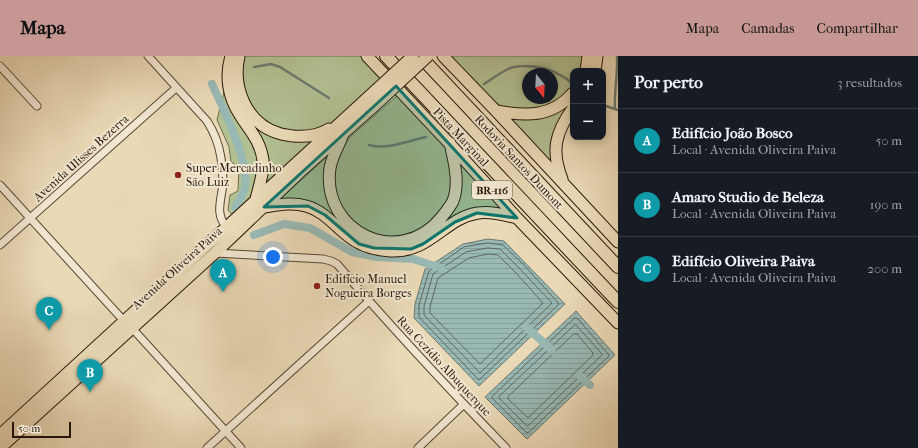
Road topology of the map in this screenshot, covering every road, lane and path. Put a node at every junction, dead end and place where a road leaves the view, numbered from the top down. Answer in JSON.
{"nodes":[{"id":1,"x":148,"y":56,"type":"edge"},
{"id":2,"x":231,"y":56,"type":"edge"},
{"id":3,"x":239,"y":56,"type":"edge"},
{"id":4,"x":367,"y":56,"type":"edge"},
{"id":5,"x":386,"y":56,"type":"edge"},
{"id":6,"x":413,"y":56,"type":"edge"},
{"id":7,"x":420,"y":56,"type":"edge"},
{"id":8,"x":428,"y":56,"type":"edge"},
{"id":9,"x":443,"y":56,"type":"edge"},
{"id":10,"x":588,"y":56,"type":"edge"},
{"id":11,"x":597,"y":56,"type":"edge"},
{"id":12,"x":0,"y":66,"type":"edge"},
{"id":13,"x":586,"y":68,"type":"edge"},
{"id":14,"x":595,"y":68,"type":"edge"},
{"id":15,"x":176,"y":88,"type":"junction"},
{"id":16,"x":570,"y":96,"type":"edge"},
{"id":17,"x":368,"y":105,"type":"junction"},
{"id":18,"x":38,"y":106,"type":"dead end"},
{"id":19,"x":496,"y":111,"type":"junction"},
{"id":20,"x":570,"y":113,"type":"edge"},
{"id":21,"x":341,"y":122,"type":"junction"},
{"id":22,"x":343,"y":134,"type":"junction"},
{"id":23,"x":449,"y":143,"type":"junction"},
{"id":24,"x":0,"y":184,"type":"edge"},
{"id":25,"x":564,"y":186,"type":"junction"},
{"id":26,"x":260,"y":203,"type":"junction"},
{"id":27,"x":30,"y":217,"type":"junction"},
{"id":28,"x":517,"y":218,"type":"junction"},
{"id":29,"x":227,"y":227,"type":"junction"},
{"id":30,"x":618,"y":242,"type":"edge"},
{"id":31,"x":0,"y":245,"type":"edge"},
{"id":32,"x":214,"y":253,"type":"junction"},
{"id":33,"x":618,"y":267,"type":"edge"},
{"id":34,"x":369,"y":301,"type":"junction"},
{"id":35,"x":618,"y":302,"type":"edge"},
{"id":36,"x":618,"y":323,"type":"edge"},
{"id":37,"x":128,"y":324,"type":"junction"},
{"id":38,"x":464,"y":404,"type":"junction"},
{"id":39,"x":225,"y":431,"type":"junction"},
{"id":40,"x":0,"y":434,"type":"edge"},
{"id":41,"x":0,"y":448,"type":"edge"},
{"id":42,"x":207,"y":448,"type":"edge"},
{"id":43,"x":241,"y":448,"type":"edge"},
{"id":44,"x":418,"y":448,"type":"edge"},
{"id":45,"x":506,"y":448,"type":"edge"}],
"edges":[{"from":1,"to":15,"type":"street"},
{"from":2,"to":26,"type":"main road"},
{"from":3,"to":21,"type":"main road"},
{"from":4,"to":23,"type":"main road","name":"Pista Marginal","number":"BR-116"},
{"from":5,"to":35,"type":"highway","name":"Rodovia Santos Dumont","number":"BR-116"},
{"from":6,"to":17,"type":"main road","bridge":true},
{"from":7,"to":33,"type":"highway","name":"Rodovia Santos Dumont"},
{"from":8,"to":17,"type":"main road","bridge":true},
{"from":9,"to":19,"type":"main road"},
{"from":10,"to":13,"type":"main road"},
{"from":11,"to":14,"type":"main road"},
{"from":12,"to":18,"type":"street"},
{"from":15,"to":27,"type":"street","name":"Avenida Ulisses Bezerra"},
{"from":15,"to":29,"type":"street"},
{"from":16,"to":19,"type":"main road"},
{"from":17,"to":21,"type":"main road","name":"Avenida Oliveira Paiva"},
{"from":17,"to":22,"type":"main road","name":"Avenida Oliveira Paiva"},
{"from":19,"to":25,"type":"main road"},
{"from":20,"to":25,"type":"main road"},
{"from":21,"to":26,"type":"main road","name":"Avenida Oliveira Paiva"},
{"from":22,"to":23,"type":"main road"},
{"from":22,"to":26,"type":"main road","name":"Avenida Oliveira Paiva"},
{"from":23,"to":28,"type":"main road","name":"Pista Marginal","number":"BR-116"},
{"from":24,"to":27,"type":"street"},
{"from":25,"to":30,"type":"main road"},
{"from":26,"to":28,"type":"main road"},
{"from":26,"to":29,"type":"main road","name":"Avenida Oliveira Paiva"},
{"from":26,"to":32,"type":"main road","name":"Avenida Oliveira Paiva"},
{"from":27,"to":31,"type":"street","name":"Avenida Ulisses Bezerra"},
{"from":27,"to":37,"type":"street"},
{"from":28,"to":36,"type":"main road","name":"Pista Marginal","number":"BR-116"},
{"from":29,"to":37,"type":"main road","name":"Avenida Oliveira Paiva"},
{"from":32,"to":34,"type":"street","name":"Rua Cezídio Albuquerque"},
{"from":32,"to":37,"type":"main road","name":"Avenida Oliveira Paiva"},
{"from":34,"to":38,"type":"street","name":"Rua Cezídio Albuquerque"},
{"from":34,"to":39,"type":"street"},
{"from":37,"to":39,"type":"street"},
{"from":37,"to":40,"type":"main road","name":"Avenida Oliveira Paiva"},
{"from":37,"to":41,"type":"main road","name":"Avenida Oliveira Paiva"},
{"from":38,"to":44,"type":"street"},
{"from":38,"to":45,"type":"street","name":"Rua Cezídio Albuquerque"},
{"from":39,"to":42,"type":"street"},
{"from":39,"to":43,"type":"street"}]}
